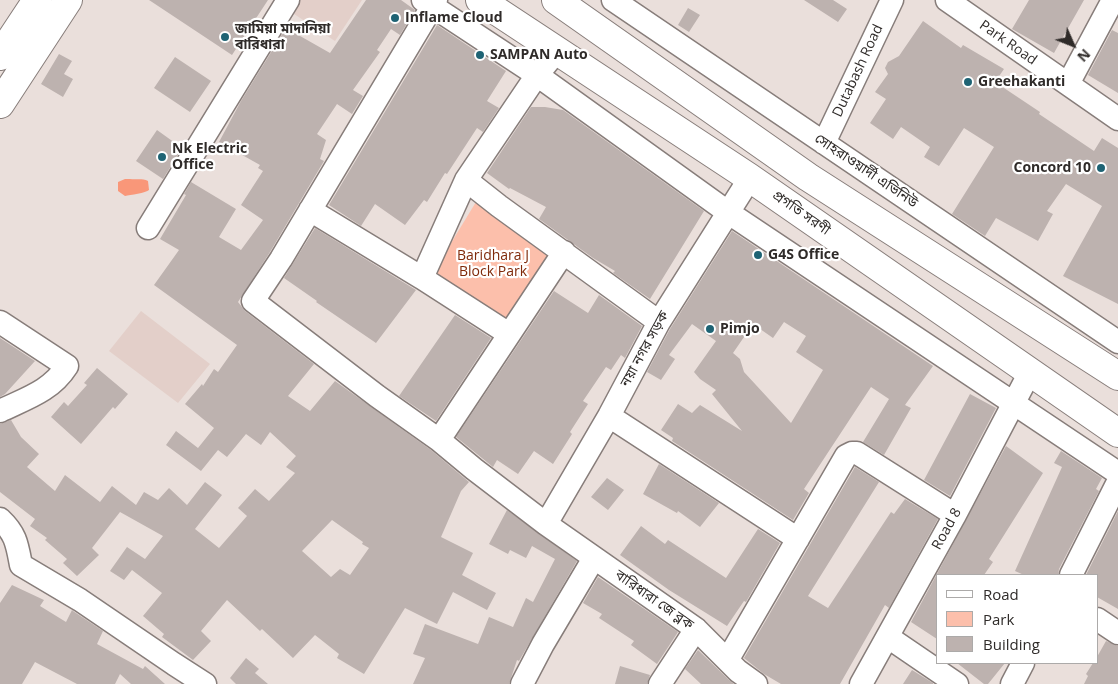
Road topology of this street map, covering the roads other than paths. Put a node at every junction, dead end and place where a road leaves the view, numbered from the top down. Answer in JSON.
{"nodes":[{"id":1,"x":37,"y":0,"type":"edge"},
{"id":2,"x":68,"y":0,"type":"edge"},
{"id":3,"x":288,"y":0,"type":"edge"},
{"id":4,"x":480,"y":0,"type":"edge"},
{"id":5,"x":556,"y":0,"type":"edge"},
{"id":6,"x":613,"y":0,"type":"edge"},
{"id":7,"x":892,"y":0,"type":"edge"},
{"id":8,"x":948,"y":0,"type":"edge"},
{"id":9,"x":1113,"y":0,"type":"edge"},
{"id":10,"x":430,"y":2,"type":"edge"},
{"id":11,"x":2,"y":50,"type":"edge"},
{"id":12,"x":556,"y":52,"type":"junction"},
{"id":13,"x":537,"y":75,"type":"junction"},
{"id":14,"x":1068,"y":84,"type":"junction"},
{"id":15,"x":0,"y":104,"type":"edge"},
{"id":16,"x":1118,"y":119,"type":"edge"},
{"id":17,"x":824,"y":143,"type":"junction"},
{"id":18,"x":750,"y":178,"type":"junction"},
{"id":19,"x":811,"y":179,"type":"junction"},
{"id":20,"x":466,"y":180,"type":"junction"},
{"id":21,"x":792,"y":207,"type":"junction"},
{"id":22,"x":310,"y":210,"type":"junction"},
{"id":23,"x":729,"y":213,"type":"junction"},
{"id":24,"x":148,"y":228,"type":"dead end"},
{"id":25,"x":564,"y":252,"type":"junction"},
{"id":26,"x":422,"y":278,"type":"junction"},
{"id":27,"x":0,"y":322,"type":"edge"},
{"id":28,"x":659,"y":322,"type":"junction"},
{"id":29,"x":509,"y":334,"type":"junction"},
{"id":30,"x":1118,"y":342,"type":"edge"},
{"id":31,"x":1030,"y":372,"type":"junction"},
{"id":32,"x":1118,"y":376,"type":"edge"},
{"id":33,"x":1014,"y":403,"type":"junction"},
{"id":34,"x":0,"y":411,"type":"edge"},
{"id":35,"x":609,"y":416,"type":"junction"},
{"id":36,"x":1118,"y":433,"type":"edge"},
{"id":37,"x":439,"y":440,"type":"junction"},
{"id":38,"x":1118,"y":472,"type":"edge"},
{"id":39,"x":1118,"y":482,"type":"edge"},
{"id":40,"x":955,"y":515,"type":"junction"},
{"id":41,"x":0,"y":519,"type":"edge"},
{"id":42,"x":546,"y":524,"type":"junction"},
{"id":43,"x":798,"y":539,"type":"junction"},
{"id":44,"x":594,"y":558,"type":"junction"},
{"id":45,"x":1072,"y":574,"type":"edge"},
{"id":46,"x":1098,"y":620,"type":"edge"},
{"id":47,"x":696,"y":629,"type":"junction"},
{"id":48,"x":1118,"y":633,"type":"edge"},
{"id":49,"x":888,"y":637,"type":"junction"},
{"id":50,"x":728,"y":660,"type":"junction"},
{"id":51,"x":1023,"y":664,"type":"edge"},
{"id":52,"x":206,"y":684,"type":"edge"},
{"id":53,"x":522,"y":684,"type":"edge"},
{"id":54,"x":660,"y":684,"type":"edge"},
{"id":55,"x":756,"y":684,"type":"edge"},
{"id":56,"x":861,"y":684,"type":"edge"},
{"id":57,"x":957,"y":684,"type":"edge"},
{"id":58,"x":1012,"y":684,"type":"edge"}],
"edges":[{"from":1,"to":11,"type":"main road"},
{"from":2,"to":15,"type":"main road"},
{"from":3,"to":24,"type":"street"},
{"from":4,"to":12,"type":"main road","name":"প্রগতি সরণী"},
{"from":5,"to":19,"type":"main road"},
{"from":6,"to":17,"type":"street","name":"সোহরাওয়ার্দী এভিনিউ"},
{"from":7,"to":17,"type":"street","name":"Dutabash Road"},
{"from":8,"to":14,"type":"street","name":"Park Road"},
{"from":9,"to":14,"type":"street"},
{"from":10,"to":13,"type":"street"},
{"from":10,"to":22,"type":"street"},
{"from":12,"to":13,"type":"street"},
{"from":12,"to":18,"type":"main road","name":"প্রগতি সরণী"},
{"from":13,"to":20,"type":"street"},
{"from":13,"to":23,"type":"street"},
{"from":14,"to":16,"type":"street","name":"Park Road"},
{"from":17,"to":30,"type":"street","name":"সোহরাওয়ার্দী এভিনিউ"},
{"from":18,"to":21,"type":"main road","name":"প্রগতি সরণী"},
{"from":18,"to":23,"type":"street","name":"নয়া নগর সড়ক"},
{"from":19,"to":21,"type":"main road"},
{"from":19,"to":32,"type":"main road"},
{"from":20,"to":25,"type":"street"},
{"from":20,"to":26,"type":"street"},
{"from":21,"to":31,"type":"main road","name":"প্রগতি সরণী"},
{"from":22,"to":26,"type":"street"},
{"from":22,"to":37,"type":"street","name":"বারিধারা জে ব্লক"},
{"from":23,"to":28,"type":"street","name":"নয়া নগর সড়ক"},
{"from":23,"to":33,"type":"street"},
{"from":25,"to":28,"type":"street"},
{"from":25,"to":29,"type":"street"},
{"from":26,"to":29,"type":"street"},
{"from":27,"to":34,"type":"street"},
{"from":28,"to":35,"type":"street","name":"নয়া নগর সড়ক"},
{"from":29,"to":37,"type":"street"},
{"from":31,"to":33,"type":"street","name":"Road 8"},
{"from":31,"to":36,"type":"main road","name":"প্রগতি সরণী"},
{"from":33,"to":38,"type":"street"},
{"from":33,"to":40,"type":"street","name":"Road 8"},
{"from":35,"to":42,"type":"street","name":"নয়া নগর সড়ক"},
{"from":35,"to":43,"type":"street"},
{"from":37,"to":42,"type":"street","name":"বারিধারা জে ব্লক"},
{"from":39,"to":45,"type":"street"},
{"from":40,"to":43,"type":"street"},
{"from":40,"to":49,"type":"street","name":"Road 8"},
{"from":41,"to":52,"type":"street"},
{"from":42,"to":44,"type":"street","name":"বারিধারা জে ব্লক"},
{"from":43,"to":50,"type":"street"},
{"from":44,"to":47,"type":"street","name":"বারিধারা জে ব্লক"},
{"from":44,"to":53,"type":"street"},
{"from":46,"to":48,"type":"street"},
{"from":47,"to":50,"type":"street","name":"বারিধারা জে ব্লক"},
{"from":47,"to":54,"type":"street"},
{"from":49,"to":56,"type":"street","name":"Road 8"},
{"from":49,"to":57,"type":"street"},
{"from":50,"to":55,"type":"street","name":"বারিধারা জে ব্লক"},
{"from":51,"to":58,"type":"street"}]}
